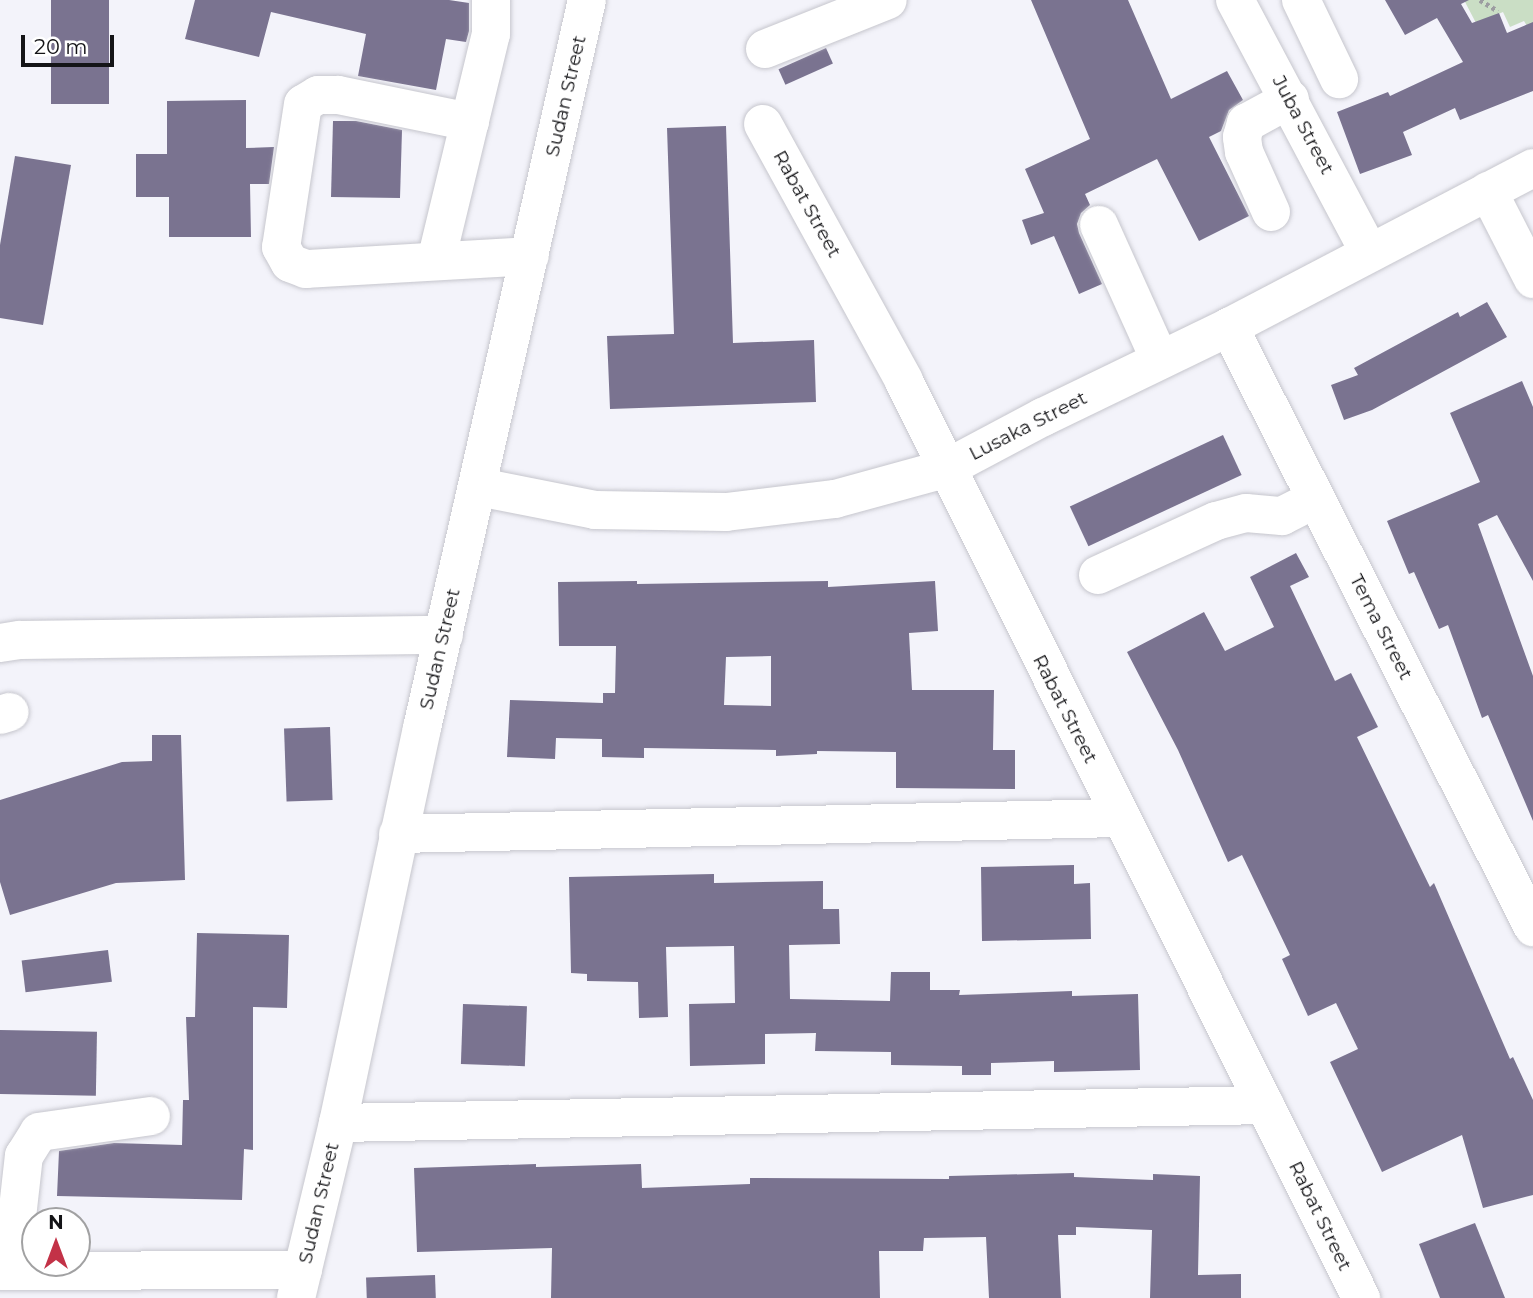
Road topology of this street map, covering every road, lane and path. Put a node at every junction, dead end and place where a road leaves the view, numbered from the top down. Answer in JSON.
{"nodes":[{"id":1,"x":491,"y":0,"type":"edge"},
{"id":2,"x":587,"y":0,"type":"edge"},
{"id":3,"x":888,"y":0,"type":"edge"},
{"id":4,"x":1235,"y":0,"type":"edge"},
{"id":5,"x":1480,"y":0,"type":"edge"},
{"id":6,"x":1305,"y":7,"type":"edge"},
{"id":7,"x":1498,"y":11,"type":"dead end"},
{"id":8,"x":1257,"y":40,"type":"junction"},
{"id":9,"x":765,"y":49,"type":"dead end"},
{"id":10,"x":1339,"y":79,"type":"dead end"},
{"id":11,"x":1290,"y":99,"type":"junction"},
{"id":12,"x":470,"y":122,"type":"junction"},
{"id":13,"x":763,"y":124,"type":"dead end"},
{"id":14,"x":1533,"y":168,"type":"edge"},
{"id":15,"x":1488,"y":191,"type":"junction"},
{"id":16,"x":1270,"y":212,"type":"dead end"},
{"id":17,"x":1099,"y":225,"type":"dead end"},
{"id":18,"x":1369,"y":252,"type":"junction"},
{"id":19,"x":530,"y":256,"type":"junction"},
{"id":20,"x":436,"y":261,"type":"junction"},
{"id":21,"x":1533,"y":279,"type":"edge"},
{"id":22,"x":1229,"y":327,"type":"junction"},
{"id":23,"x":1160,"y":360,"type":"junction"},
{"id":24,"x":945,"y":469,"type":"junction"},
{"id":25,"x":479,"y":487,"type":"junction"},
{"id":26,"x":1316,"y":499,"type":"junction"},
{"id":27,"x":1098,"y":575,"type":"dead end"},
{"id":28,"x":444,"y":635,"type":"junction"},
{"id":29,"x":0,"y":643,"type":"edge"},
{"id":30,"x":1120,"y":818,"type":"junction"},
{"id":31,"x":398,"y":834,"type":"junction"},
{"id":32,"x":1533,"y":927,"type":"edge"},
{"id":33,"x":1265,"y":1105,"type":"junction"},
{"id":34,"x":151,"y":1116,"type":"dead end"},
{"id":35,"x":338,"y":1123,"type":"junction"},
{"id":36,"x":6,"y":1271,"type":"edge"},
{"id":37,"x":299,"y":1284,"type":"edge"},
{"id":38,"x":1361,"y":1298,"type":"edge"}],
"edges":[{"from":1,"to":12,"type":"street"},
{"from":2,"to":19,"type":"street","name":"Sudan Street"},
{"from":3,"to":9,"type":"street"},
{"from":4,"to":8,"type":"street","name":"Juba Street"},
{"from":5,"to":7,"type":"path"},
{"from":6,"to":8,"type":"street"},
{"from":6,"to":10,"type":"street"},
{"from":8,"to":11,"type":"street","name":"Juba Street"},
{"from":11,"to":16,"type":"street"},
{"from":11,"to":18,"type":"street","name":"Juba Street"},
{"from":12,"to":20,"type":"street"},
{"from":12,"to":20,"type":"street"},
{"from":13,"to":24,"type":"street","name":"Rabat Street"},
{"from":14,"to":15,"type":"street","name":"Lusaka Street"},
{"from":15,"to":18,"type":"street","name":"Lusaka Street"},
{"from":15,"to":21,"type":"street"},
{"from":17,"to":23,"type":"street"},
{"from":18,"to":22,"type":"street","name":"Lusaka Street"},
{"from":19,"to":20,"type":"street"},
{"from":19,"to":25,"type":"street","name":"Sudan Street"},
{"from":22,"to":23,"type":"street","name":"Lusaka Street"},
{"from":22,"to":26,"type":"street","name":"Tema Street"},
{"from":23,"to":24,"type":"street","name":"Lusaka Street"},
{"from":24,"to":25,"type":"street","name":"Lusaka Street"},
{"from":24,"to":30,"type":"street","name":"Rabat Street"},
{"from":25,"to":28,"type":"street","name":"Sudan Street"},
{"from":26,"to":27,"type":"street"},
{"from":26,"to":32,"type":"street","name":"Tema Street"},
{"from":28,"to":29,"type":"street"},
{"from":28,"to":31,"type":"street","name":"Sudan Street"},
{"from":30,"to":31,"type":"street"},
{"from":30,"to":33,"type":"street","name":"Rabat Street"},
{"from":31,"to":35,"type":"street","name":"Sudan Street"},
{"from":33,"to":35,"type":"street"},
{"from":33,"to":38,"type":"street","name":"Rabat Street"},
{"from":34,"to":36,"type":"street"},
{"from":35,"to":37,"type":"street","name":"Sudan Street"},
{"from":36,"to":37,"type":"street"}]}
